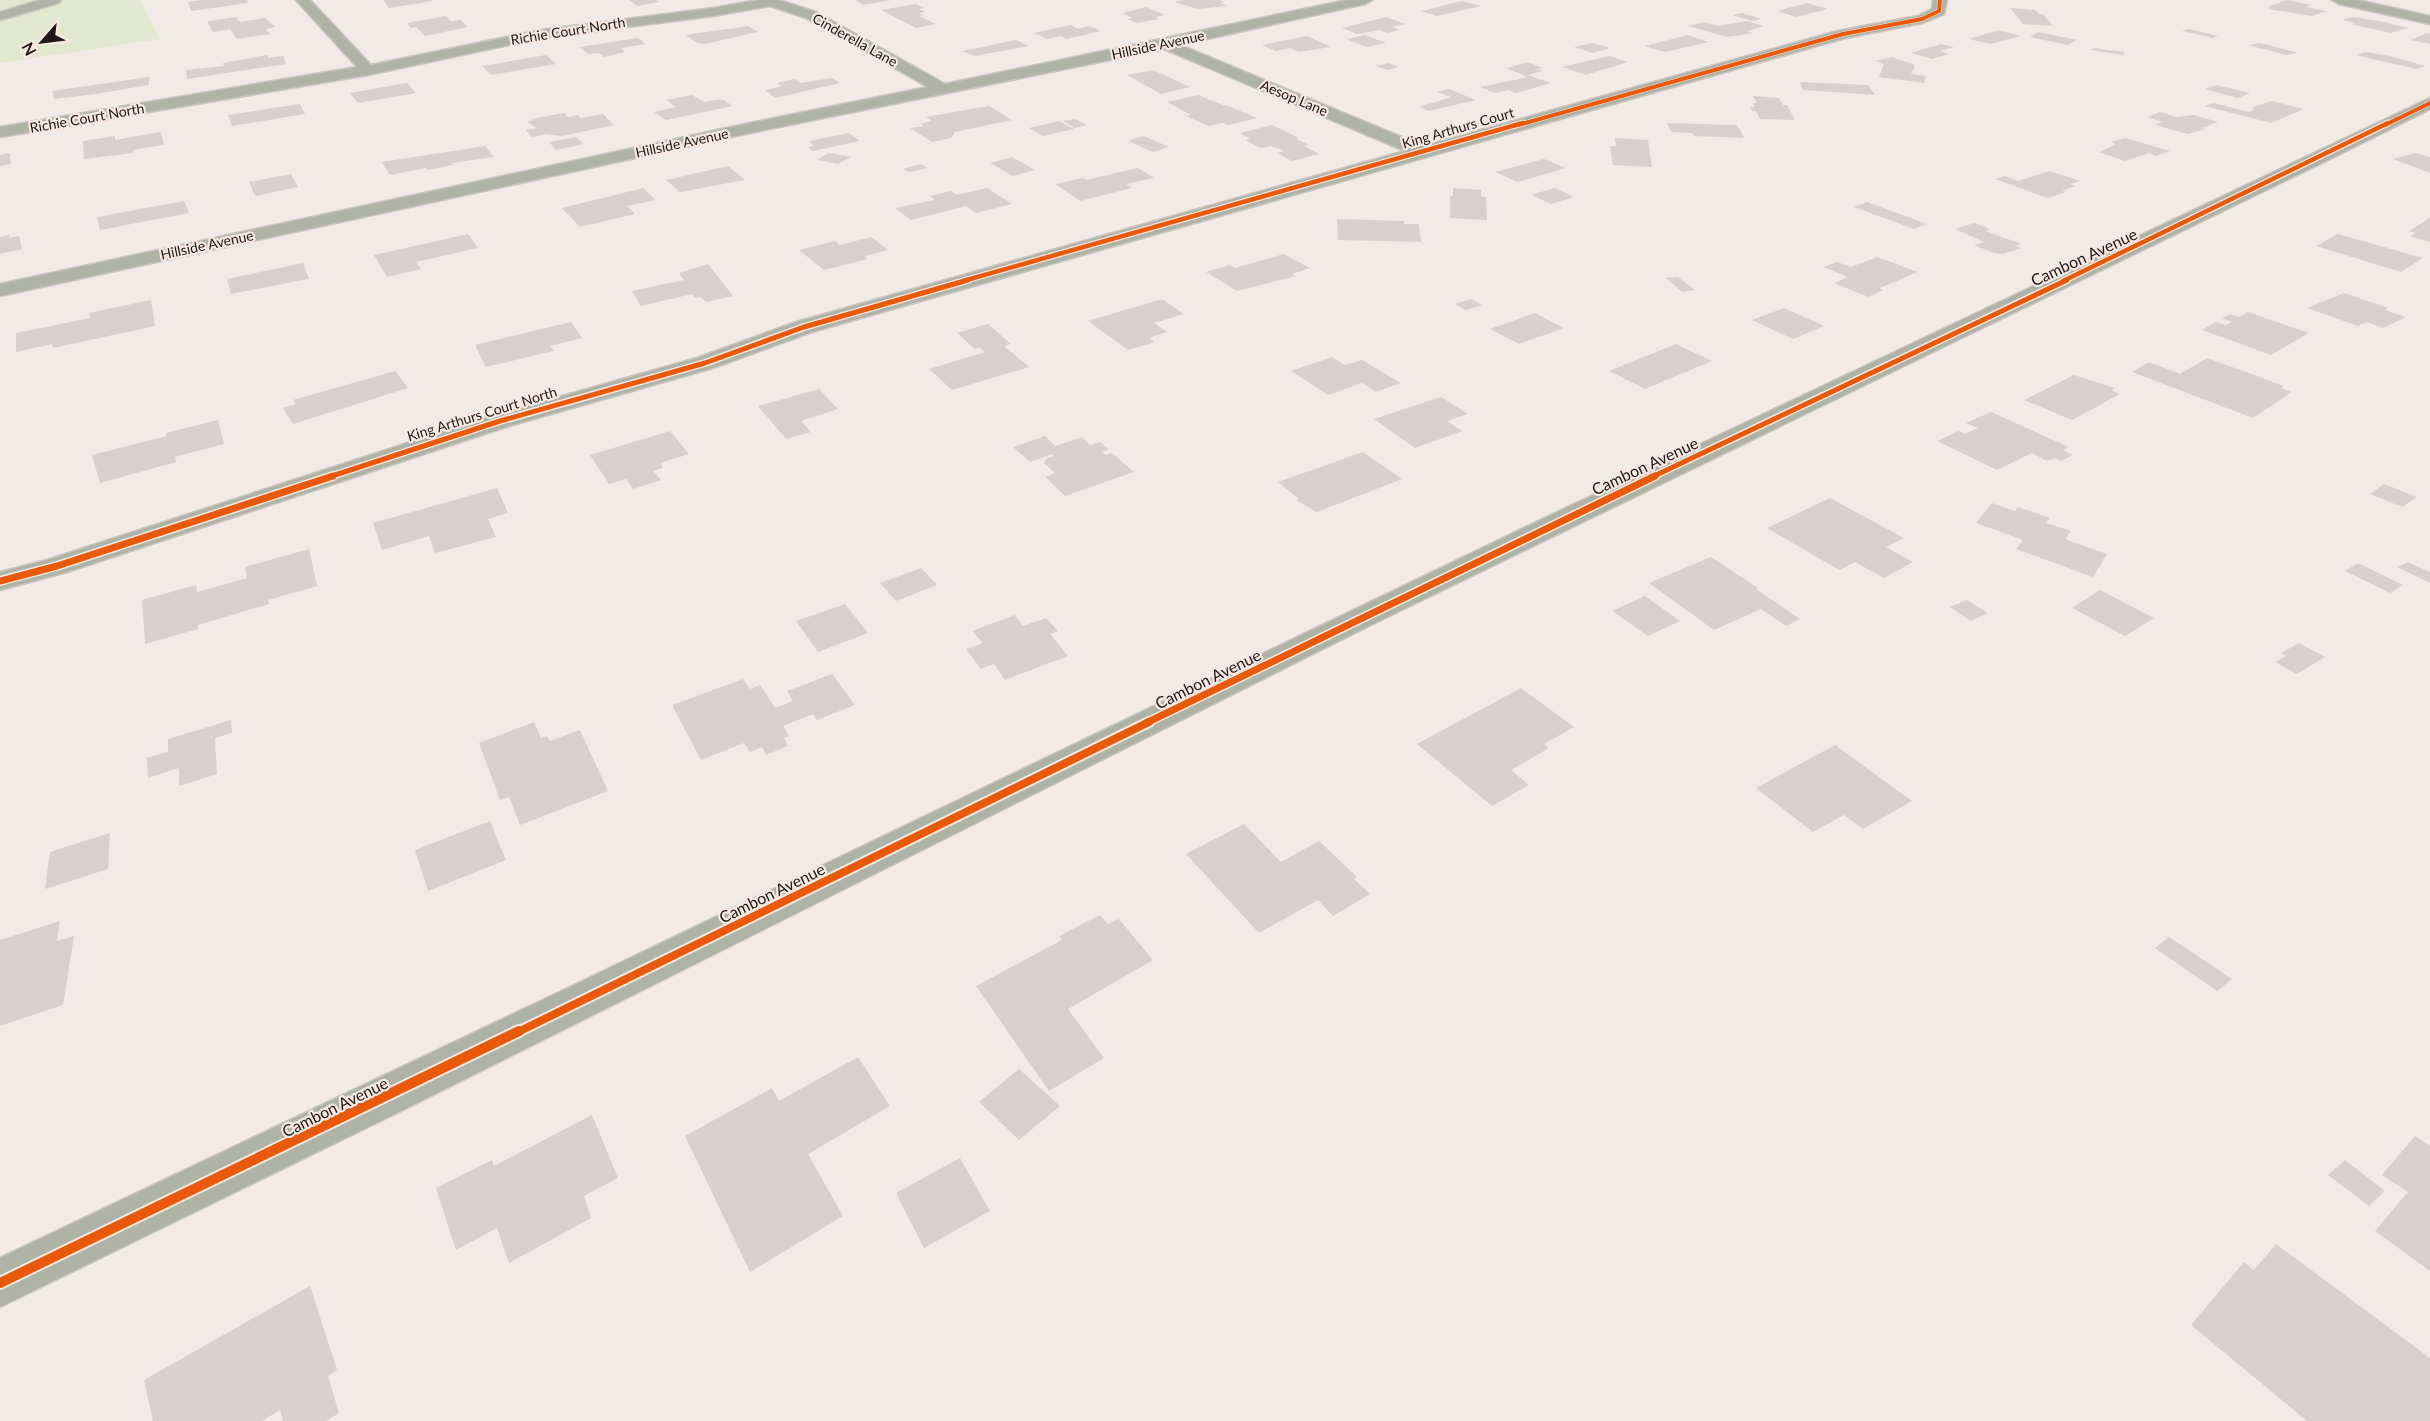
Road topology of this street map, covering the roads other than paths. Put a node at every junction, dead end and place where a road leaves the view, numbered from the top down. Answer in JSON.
{"nodes":[{"id":1,"x":54,"y":0,"type":"edge"},
{"id":2,"x":303,"y":0,"type":"edge"},
{"id":3,"x":1365,"y":0,"type":"edge"},
{"id":4,"x":1940,"y":0,"type":"edge"},
{"id":5,"x":2339,"y":0,"type":"edge"},
{"id":6,"x":768,"y":1,"type":"edge"},
{"id":7,"x":0,"y":16,"type":"edge"},
{"id":8,"x":2430,"y":20,"type":"edge"},
{"id":9,"x":1165,"y":44,"type":"junction"},
{"id":10,"x":368,"y":70,"type":"junction"},
{"id":11,"x":941,"y":88,"type":"junction"},
{"id":12,"x":2430,"y":104,"type":"edge"},
{"id":13,"x":0,"y":132,"type":"edge"},
{"id":14,"x":1422,"y":152,"type":"junction"},
{"id":15,"x":973,"y":279,"type":"joint"},
{"id":16,"x":0,"y":290,"type":"edge"},
{"id":17,"x":0,"y":581,"type":"edge"},
{"id":18,"x":0,"y":1283,"type":"edge"}],
"edges":[{"from":1,"to":7,"type":"street"},
{"from":2,"to":10,"type":"street"},
{"from":3,"to":9,"type":"street","name":"Hillside Avenue"},
{"from":4,"to":14,"type":"street","name":"King Arthurs Court"},
{"from":5,"to":8,"type":"street"},
{"from":6,"to":10,"type":"street","name":"Richie Court North"},
{"from":6,"to":11,"type":"street","name":"Cinderella Lane"},
{"from":9,"to":11,"type":"street","name":"Hillside Avenue"},
{"from":9,"to":14,"type":"street","name":"Aesop Lane"},
{"from":10,"to":13,"type":"street","name":"Richie Court North"},
{"from":11,"to":16,"type":"street","name":"Hillside Avenue"},
{"from":12,"to":18,"type":"street","name":"Cambon Avenue"},
{"from":14,"to":15,"type":"street","name":"King Arthurs Court"},
{"from":15,"to":17,"type":"street","name":"King Arthurs Court North"}]}
